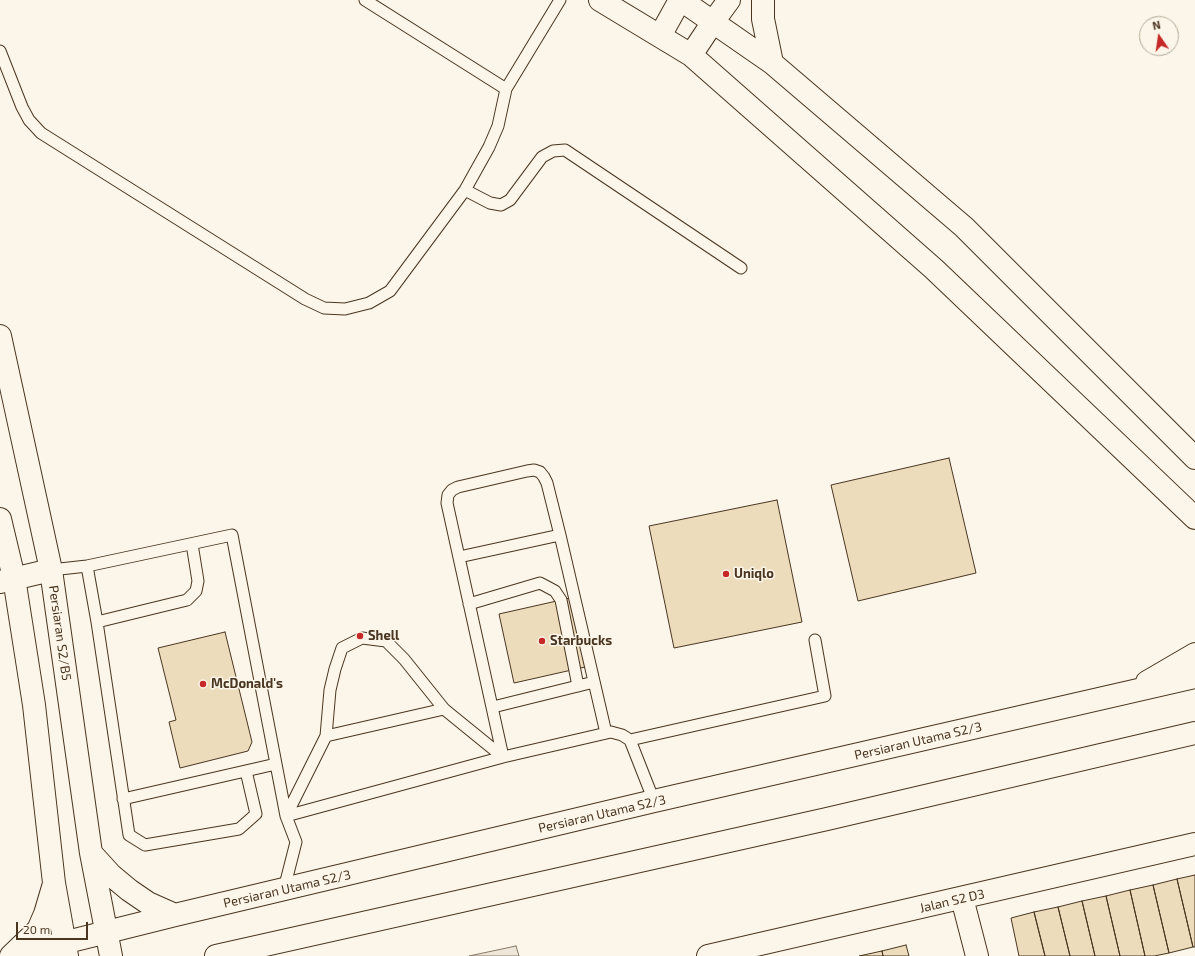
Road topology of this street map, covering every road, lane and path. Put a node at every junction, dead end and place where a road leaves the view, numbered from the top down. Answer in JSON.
{"nodes":[{"id":1,"x":365,"y":0,"type":"edge"},
{"id":2,"x":560,"y":0,"type":"edge"},
{"id":3,"x":600,"y":0,"type":"edge"},
{"id":4,"x":680,"y":0,"type":"edge"},
{"id":5,"x":729,"y":0,"type":"edge"},
{"id":6,"x":763,"y":0,"type":"edge"},
{"id":7,"x":713,"y":22,"type":"junction"},
{"id":8,"x":660,"y":36,"type":"junction"},
{"id":9,"x":0,"y":51,"type":"edge"},
{"id":10,"x":691,"y":55,"type":"junction"},
{"id":11,"x":772,"y":63,"type":"junction"},
{"id":12,"x":506,"y":89,"type":"junction"},
{"id":13,"x":465,"y":190,"type":"junction"},
{"id":14,"x":741,"y":268,"type":"dead end"},
{"id":15,"x":0,"y":336,"type":"edge"},
{"id":16,"x":1195,"y":458,"type":"edge"},
{"id":17,"x":1195,"y":518,"type":"edge"},
{"id":18,"x":0,"y":520,"type":"edge"},
{"id":19,"x":560,"y":535,"type":"junction"},
{"id":20,"x":192,"y":544,"type":"junction"},
{"id":21,"x":459,"y":557,"type":"junction"},
{"id":22,"x":87,"y":566,"type":"junction"},
{"id":23,"x":51,"y":570,"type":"junction"},
{"id":24,"x":7,"y":580,"type":"edge"},
{"id":25,"x":469,"y":604,"type":"junction"},
{"id":26,"x":97,"y":622,"type":"junction"},
{"id":27,"x":815,"y":640,"type":"dead end"},
{"id":28,"x":1195,"y":654,"type":"edge"},
{"id":29,"x":1195,"y":677,"type":"edge"},
{"id":30,"x":594,"y":682,"type":"junction"},
{"id":31,"x":578,"y":686,"type":"junction"},
{"id":32,"x":1129,"y":692,"type":"junction"},
{"id":33,"x":493,"y":707,"type":"junction"},
{"id":34,"x":444,"y":709,"type":"junction"},
{"id":35,"x":609,"y":732,"type":"junction"},
{"id":36,"x":1195,"y":733,"type":"edge"},
{"id":37,"x":326,"y":736,"type":"junction"},
{"id":38,"x":630,"y":740,"type":"junction"},
{"id":39,"x":503,"y":757,"type":"junction"},
{"id":40,"x":276,"y":764,"type":"junction"},
{"id":41,"x":246,"y":771,"type":"junction"},
{"id":42,"x":123,"y":799,"type":"junction"},
{"id":43,"x":654,"y":801,"type":"junction"},
{"id":44,"x":286,"y":816,"type":"junction"},
{"id":45,"x":1195,"y":844,"type":"edge"},
{"id":46,"x":91,"y":853,"type":"junction"},
{"id":47,"x":54,"y":883,"type":"junction"},
{"id":48,"x":284,"y":889,"type":"junction"},
{"id":49,"x":962,"y":898,"type":"junction"},
{"id":50,"x":175,"y":915,"type":"junction"},
{"id":51,"x":106,"y":932,"type":"junction"},
{"id":52,"x":66,"y":949,"type":"edge"},
{"id":53,"x":11,"y":956,"type":"edge"},
{"id":54,"x":111,"y":956,"type":"edge"},
{"id":55,"x":216,"y":956,"type":"edge"},
{"id":56,"x":708,"y":956,"type":"edge"},
{"id":57,"x":977,"y":956,"type":"edge"}],
"edges":[{"from":1,"to":12,"type":"lane"},
{"from":2,"to":12,"type":"lane"},
{"from":3,"to":8,"type":"main road"},
{"from":4,"to":7,"type":"main road"},
{"from":4,"to":8,"type":"main road"},
{"from":5,"to":7,"type":"main road"},
{"from":6,"to":11,"type":"main road"},
{"from":7,"to":10,"type":"main road"},
{"from":7,"to":11,"type":"main road"},
{"from":8,"to":10,"type":"main road"},
{"from":9,"to":13,"type":"lane"},
{"from":10,"to":17,"type":"main road"},
{"from":11,"to":16,"type":"main road"},
{"from":12,"to":13,"type":"lane"},
{"from":13,"to":14,"type":"lane"},
{"from":15,"to":23,"type":"main road","name":"Persiaran S2/B5"},
{"from":18,"to":24,"type":"main road"},
{"from":19,"to":21,"type":"lane"},
{"from":19,"to":21,"type":"lane"},
{"from":19,"to":30,"type":"lane"},
{"from":20,"to":22,"type":"lane"},
{"from":20,"to":26,"type":"lane"},
{"from":20,"to":40,"type":"lane"},
{"from":21,"to":25,"type":"lane"},
{"from":22,"to":23,"type":"lane"},
{"from":22,"to":26,"type":"lane"},
{"from":23,"to":24,"type":"main road"},
{"from":23,"to":46,"type":"main road","name":"Persiaran S2/B5"},
{"from":24,"to":47,"type":"main road"},
{"from":25,"to":31,"type":"lane"},
{"from":25,"to":33,"type":"lane"},
{"from":26,"to":42,"type":"lane"},
{"from":27,"to":38,"type":"lane"},
{"from":28,"to":32,"type":"main road"},
{"from":29,"to":32,"type":"main road","name":"Persiaran Utama S2/3"},
{"from":30,"to":31,"type":"lane"},
{"from":30,"to":35,"type":"lane"},
{"from":31,"to":33,"type":"lane"},
{"from":32,"to":43,"type":"main road","name":"Persiaran Utama S2/3"},
{"from":33,"to":39,"type":"lane"},
{"from":34,"to":37,"type":"lane"},
{"from":34,"to":37,"type":"lane"},
{"from":34,"to":39,"type":"lane"},
{"from":35,"to":38,"type":"lane"},
{"from":35,"to":39,"type":"lane"},
{"from":36,"to":55,"type":"main road"},
{"from":37,"to":44,"type":"lane"},
{"from":38,"to":43,"type":"lane"},
{"from":39,"to":44,"type":"lane"},
{"from":40,"to":41,"type":"lane"},
{"from":40,"to":44,"type":"lane"},
{"from":41,"to":42,"type":"lane"},
{"from":41,"to":42,"type":"lane"},
{"from":43,"to":48,"type":"main road","name":"Persiaran Utama S2/3"},
{"from":44,"to":48,"type":"lane"},
{"from":45,"to":49,"type":"main road","name":"Jalan S2 D3"},
{"from":46,"to":50,"type":"main road"},
{"from":46,"to":51,"type":"main road","name":"Persiaran S2/B5"},
{"from":47,"to":52,"type":"main road"},
{"from":47,"to":53,"type":"main road"},
{"from":48,"to":50,"type":"main road","name":"Persiaran Utama S2/3"},
{"from":49,"to":56,"type":"main road","name":"Jalan S2 D3"},
{"from":49,"to":57,"type":"main road"},
{"from":50,"to":51,"type":"main road","name":"Persiaran Utama S2/3"},
{"from":51,"to":52,"type":"main road","name":"Persiaran Utama S2/3"},
{"from":51,"to":54,"type":"main road","name":"Persiaran S2/B5"},
{"from":52,"to":53,"type":"main road","name":"Persiaran Utama S2/3"}]}
